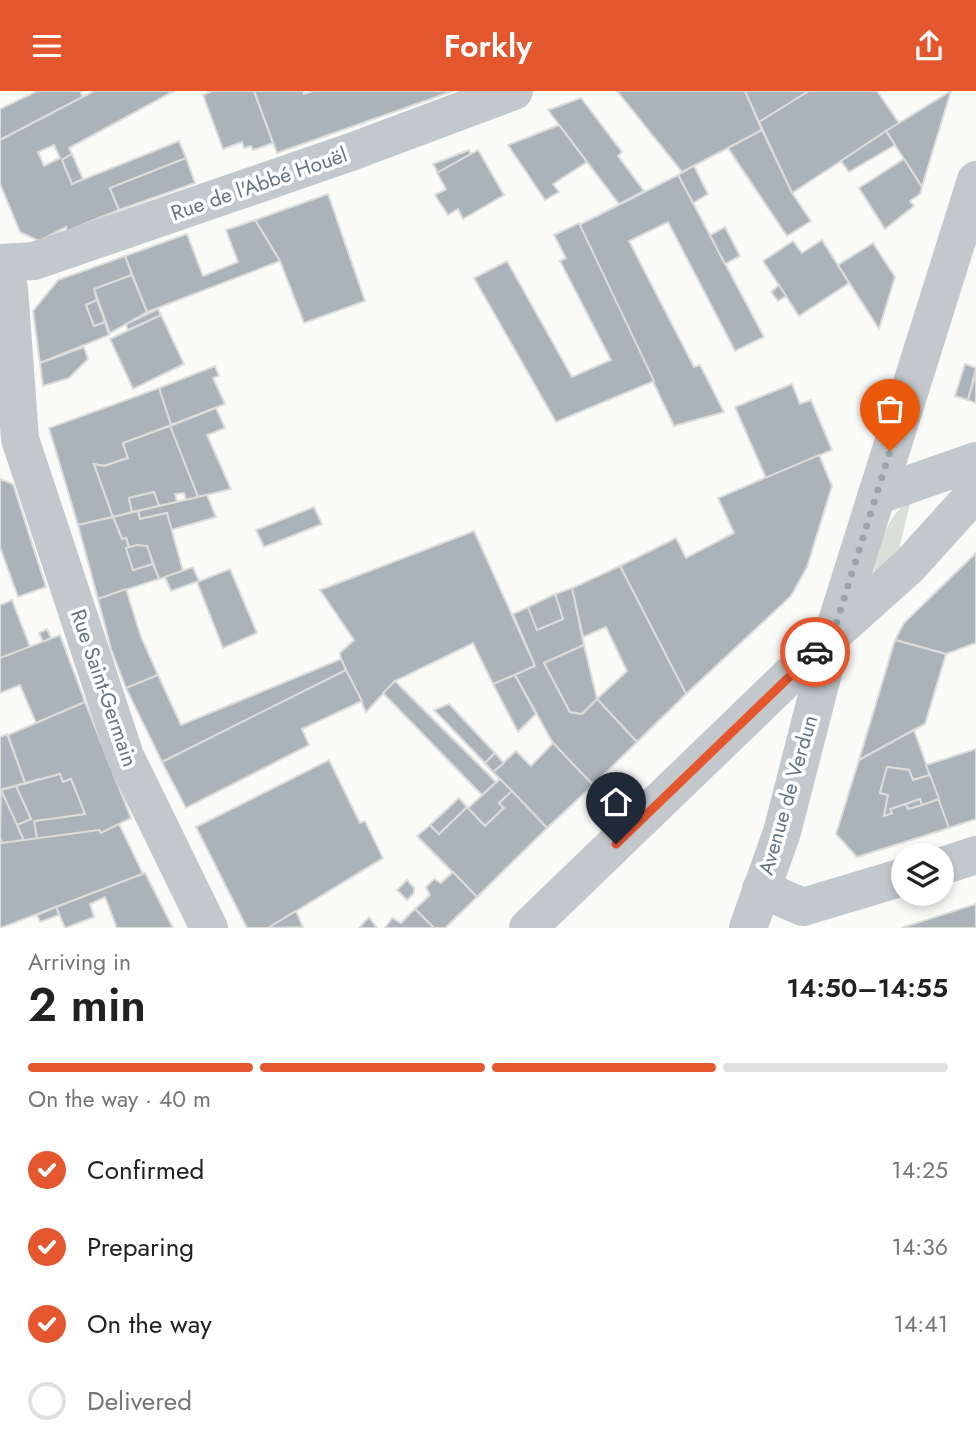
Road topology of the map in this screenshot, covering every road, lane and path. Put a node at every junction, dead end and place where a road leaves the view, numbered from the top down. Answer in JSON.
{"nodes":[{"id":1,"x":514,"y":91,"type":"edge"},
{"id":2,"x":976,"y":180,"type":"edge"},
{"id":3,"x":0,"y":264,"type":"edge"},
{"id":4,"x":10,"y":438,"type":"edge"},
{"id":5,"x":976,"y":461,"type":"edge"},
{"id":6,"x":976,"y":492,"type":"edge"},
{"id":7,"x":876,"y":496,"type":"junction"},
{"id":8,"x":833,"y":634,"type":"junction"},
{"id":9,"x":976,"y":855,"type":"edge"},
{"id":10,"x":954,"y":862,"type":"edge"},
{"id":11,"x":891,"y":881,"type":"edge"},
{"id":12,"x":761,"y":889,"type":"junction"},
{"id":13,"x":209,"y":928,"type":"edge"},
{"id":14,"x":528,"y":928,"type":"edge"},
{"id":15,"x":748,"y":928,"type":"edge"}],
"edges":[{"from":1,"to":3,"type":"street","name":"Rue de l'Abbé Houël"},
{"from":2,"to":7,"type":"street","name":"Avenue de Verdun"},
{"from":3,"to":4,"type":"street","name":"Rue Saint-Germain"},
{"from":4,"to":13,"type":"street","name":"Rue Saint-Germain"},
{"from":5,"to":7,"type":"street"},
{"from":6,"to":8,"type":"street"},
{"from":7,"to":8,"type":"street","name":"Avenue de Verdun"},
{"from":8,"to":12,"type":"street","name":"Avenue de Verdun"},
{"from":8,"to":14,"type":"street"},
{"from":9,"to":10,"type":"street"},
{"from":11,"to":12,"type":"street"},
{"from":12,"to":15,"type":"street","name":"Avenue de Verdun"}]}
